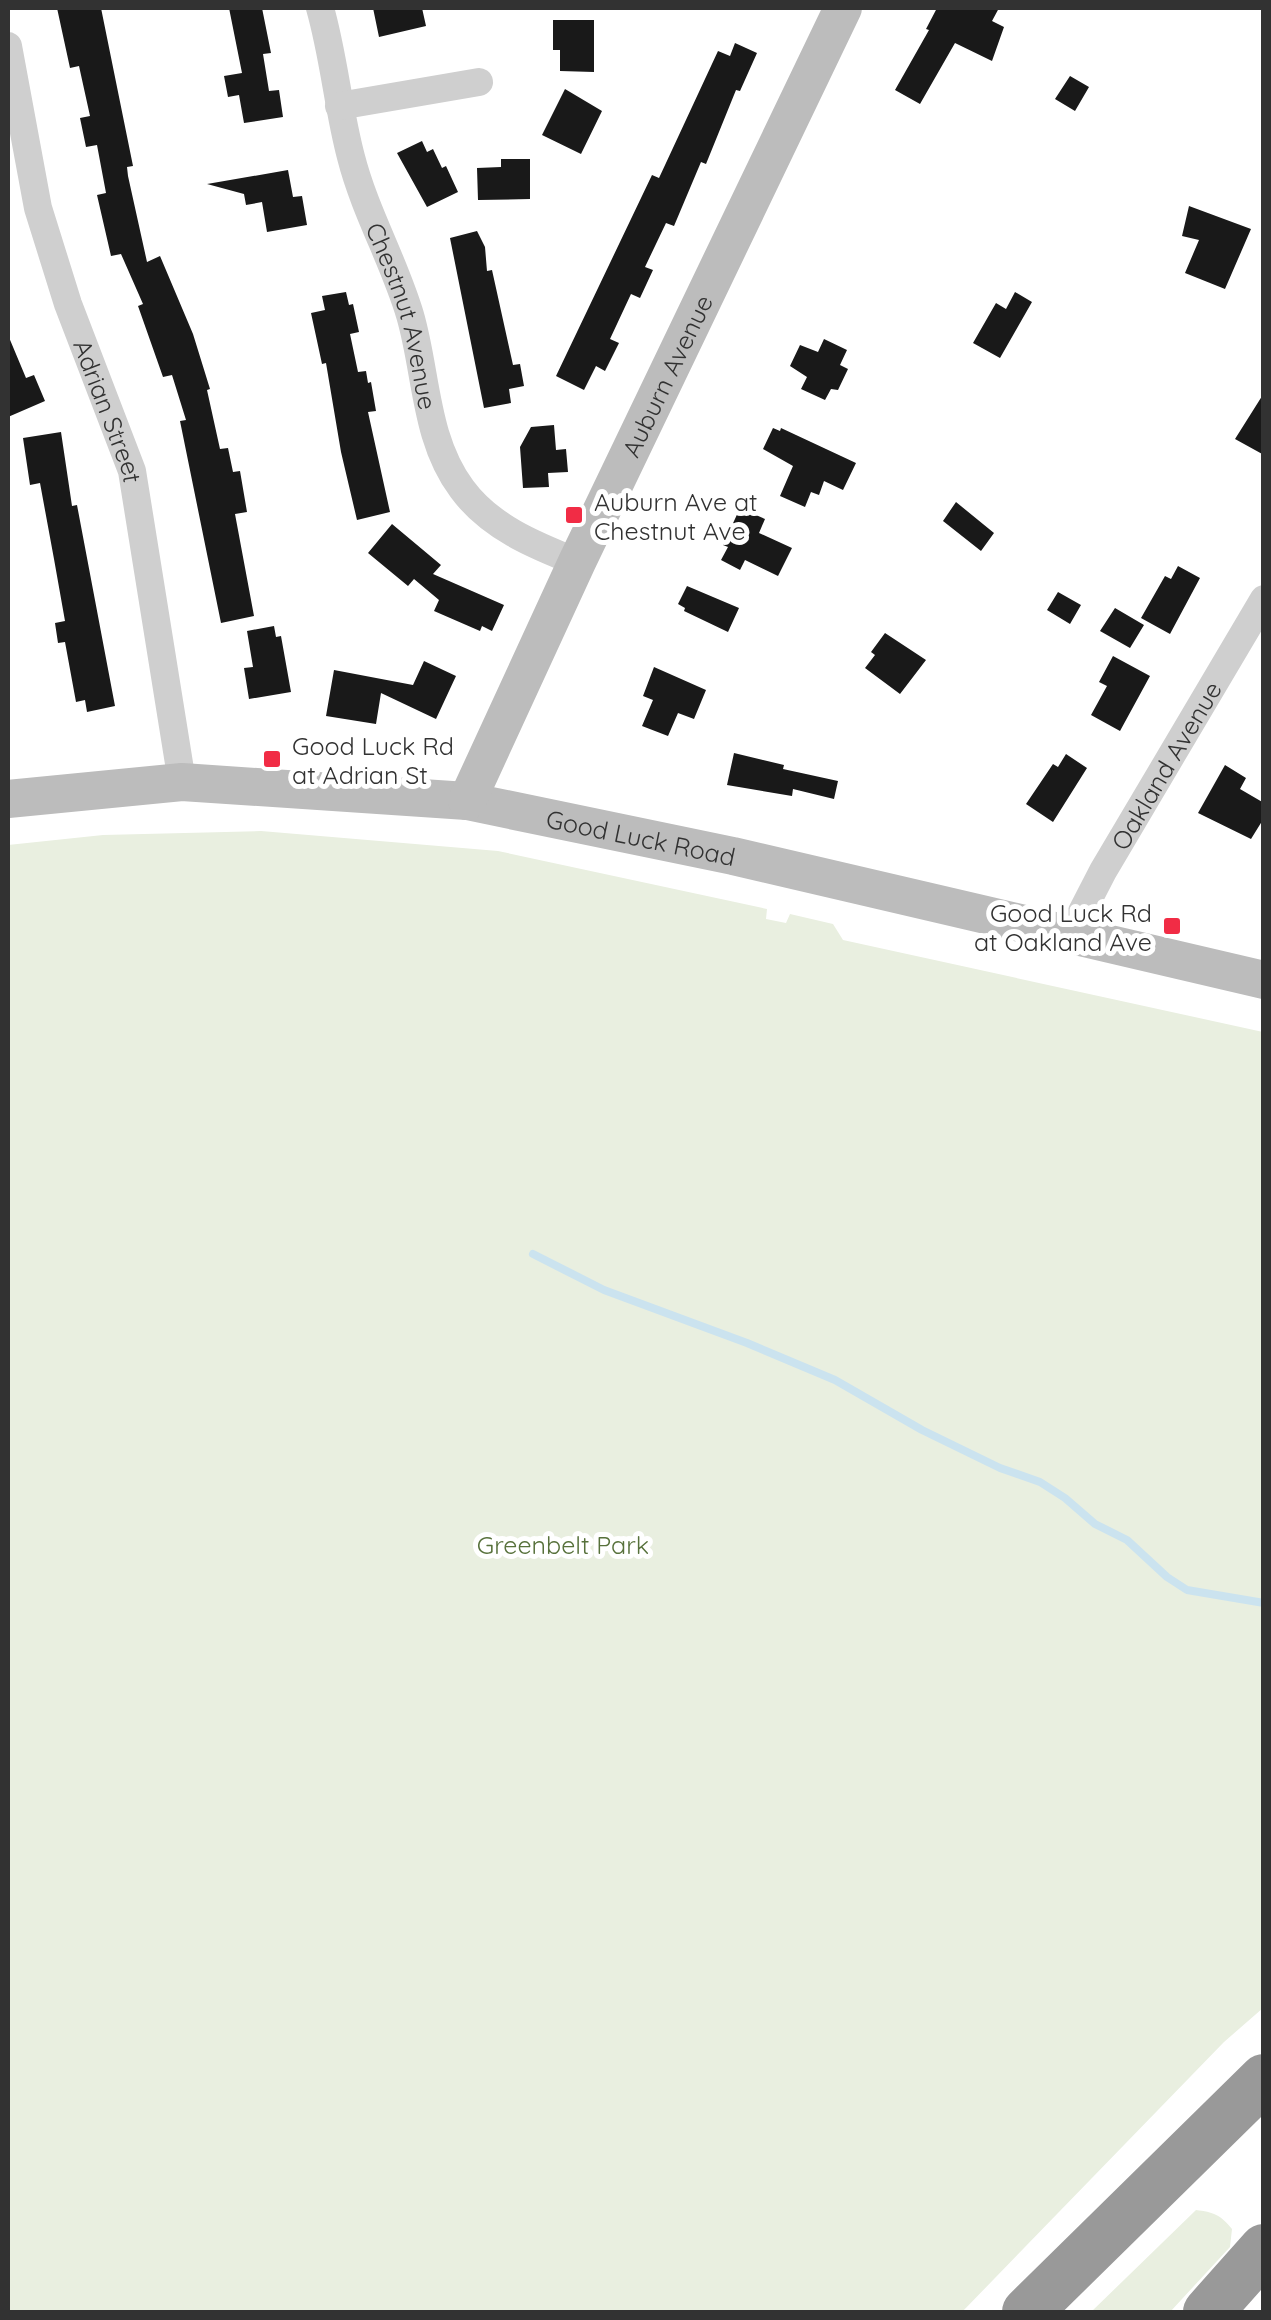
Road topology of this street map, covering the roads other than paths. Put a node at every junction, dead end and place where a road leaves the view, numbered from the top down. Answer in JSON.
{"nodes":[{"id":1,"x":320,"y":8,"type":"edge"},
{"id":2,"x":844,"y":8,"type":"edge"},
{"id":3,"x":8,"y":46,"type":"edge"},
{"id":4,"x":479,"y":82,"type":"dead end"},
{"id":5,"x":340,"y":106,"type":"junction"},
{"id":6,"x":577,"y":562,"type":"junction"},
{"id":7,"x":1264,"y":599,"type":"edge"},
{"id":8,"x":182,"y":782,"type":"junction"},
{"id":9,"x":8,"y":799,"type":"edge"},
{"id":10,"x":466,"y":801,"type":"junction"},
{"id":11,"x":1070,"y":935,"type":"junction"},
{"id":12,"x":1264,"y":980,"type":"edge"},
{"id":13,"x":1264,"y":2079,"type":"edge"},
{"id":14,"x":1264,"y":2248,"type":"edge"},
{"id":15,"x":1027,"y":2312,"type":"edge"},
{"id":16,"x":1208,"y":2312,"type":"edge"}],
"edges":[{"from":1,"to":5,"type":"street","name":"Chestnut Avenue"},
{"from":2,"to":6,"type":"main road","name":"Auburn Avenue"},
{"from":3,"to":8,"type":"street","name":"Adrian Street"},
{"from":4,"to":5,"type":"street"},
{"from":5,"to":6,"type":"street","name":"Chestnut Avenue"},
{"from":6,"to":10,"type":"main road","name":"Auburn Avenue"},
{"from":7,"to":11,"type":"street","name":"Oakland Avenue"},
{"from":8,"to":9,"type":"main road","name":"Good Luck Road"},
{"from":8,"to":10,"type":"main road","name":"Good Luck Road"},
{"from":10,"to":11,"type":"main road","name":"Good Luck Road"},
{"from":11,"to":12,"type":"main road","name":"Good Luck Road"},
{"from":13,"to":15,"type":"highway"},
{"from":14,"to":16,"type":"highway"}]}
